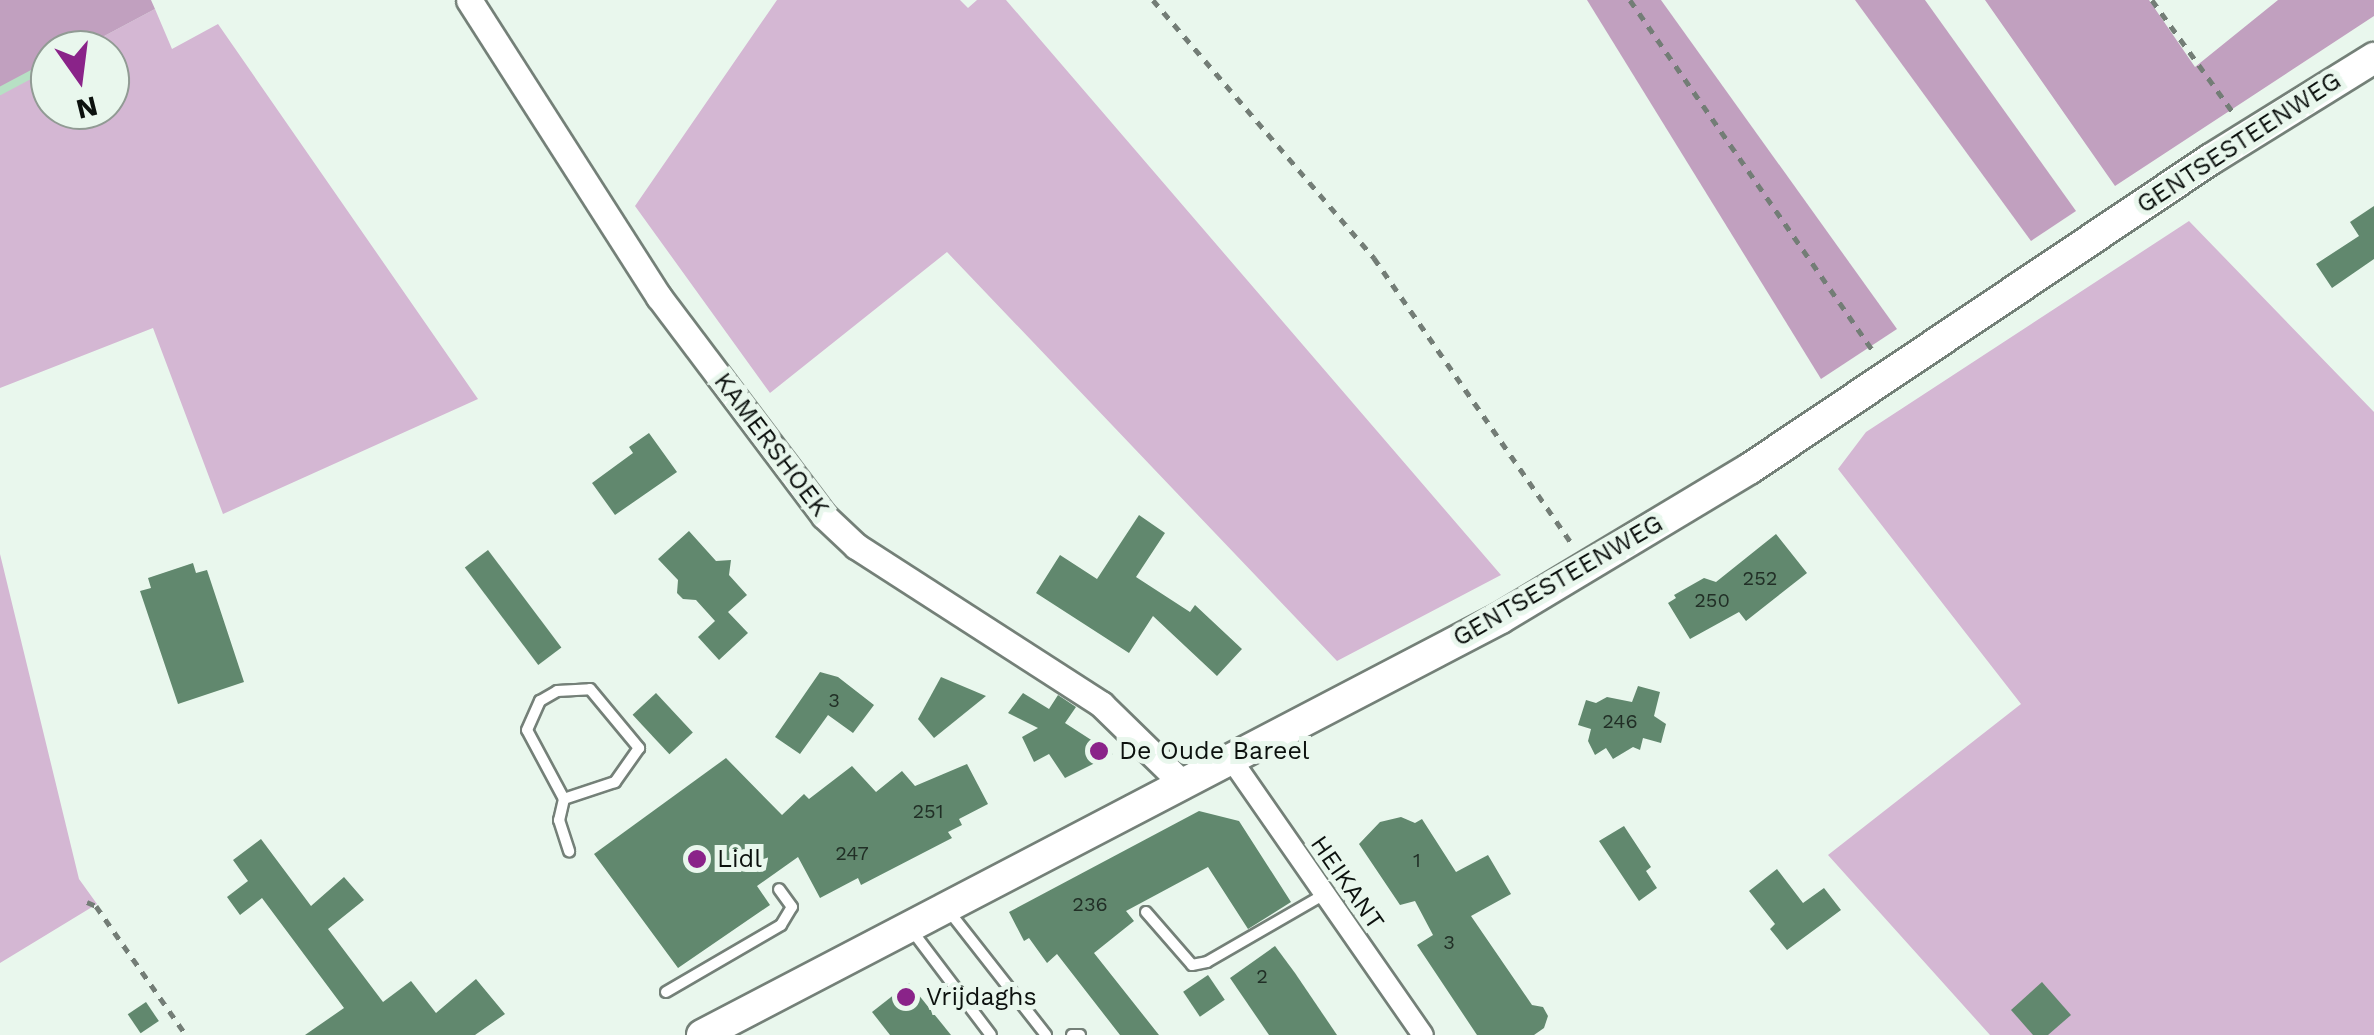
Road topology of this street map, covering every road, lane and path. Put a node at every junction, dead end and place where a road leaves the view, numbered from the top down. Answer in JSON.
{"nodes":[{"id":1,"x":469,"y":0,"type":"edge"},
{"id":2,"x":1153,"y":0,"type":"edge"},
{"id":3,"x":1630,"y":0,"type":"edge"},
{"id":4,"x":2152,"y":0,"type":"edge"},
{"id":5,"x":2374,"y":58,"type":"edge"},
{"id":6,"x":2250,"y":136,"type":"junction"},
{"id":7,"x":1890,"y":375,"type":"junction"},
{"id":8,"x":1587,"y":566,"type":"junction"},
{"id":9,"x":1231,"y":760,"type":"junction"},
{"id":10,"x":1183,"y":784,"type":"junction"},
{"id":11,"x":564,"y":798,"type":"junction"},
{"id":12,"x":569,"y":851,"type":"dead end"},
{"id":13,"x":779,"y":889,"type":"dead end"},
{"id":14,"x":1324,"y":894,"type":"junction"},
{"id":15,"x":87,"y":902,"type":"dead end"},
{"id":16,"x":946,"y":908,"type":"junction"},
{"id":17,"x":1146,"y":912,"type":"dead end"},
{"id":18,"x":909,"y":927,"type":"junction"},
{"id":19,"x":666,"y":992,"type":"dead end"},
{"id":20,"x":186,"y":1035,"type":"edge"},
{"id":21,"x":702,"y":1035,"type":"edge"},
{"id":22,"x":990,"y":1035,"type":"edge"},
{"id":23,"x":1046,"y":1035,"type":"edge"},
{"id":24,"x":1423,"y":1035,"type":"edge"}],
"edges":[{"from":1,"to":10,"type":"street","name":"KAMERSHOEK"},
{"from":2,"to":8,"type":"path"},
{"from":3,"to":7,"type":"path"},
{"from":4,"to":6,"type":"path"},
{"from":5,"to":6,"type":"main road","name":"GENTSESTEENWEG"},
{"from":6,"to":7,"type":"main road","name":"GENTSESTEENWEG"},
{"from":7,"to":8,"type":"main road","name":"GENTSESTEENWEG"},
{"from":8,"to":9,"type":"main road","name":"GENTSESTEENWEG"},
{"from":9,"to":10,"type":"main road","name":"GENTSESTEENWEG"},
{"from":9,"to":14,"type":"street","name":"HEIKANT"},
{"from":10,"to":16,"type":"main road","name":"GENTSESTEENWEG"},
{"from":11,"to":11,"type":"lane"},
{"from":11,"to":12,"type":"lane"},
{"from":13,"to":19,"type":"lane"},
{"from":14,"to":17,"type":"lane"},
{"from":14,"to":24,"type":"street","name":"HEIKANT"},
{"from":15,"to":20,"type":"path"},
{"from":16,"to":18,"type":"main road","name":"GENTSESTEENWEG"},
{"from":16,"to":23,"type":"lane"},
{"from":18,"to":21,"type":"main road","name":"GENTSESTEENWEG"},
{"from":18,"to":22,"type":"lane"}]}
